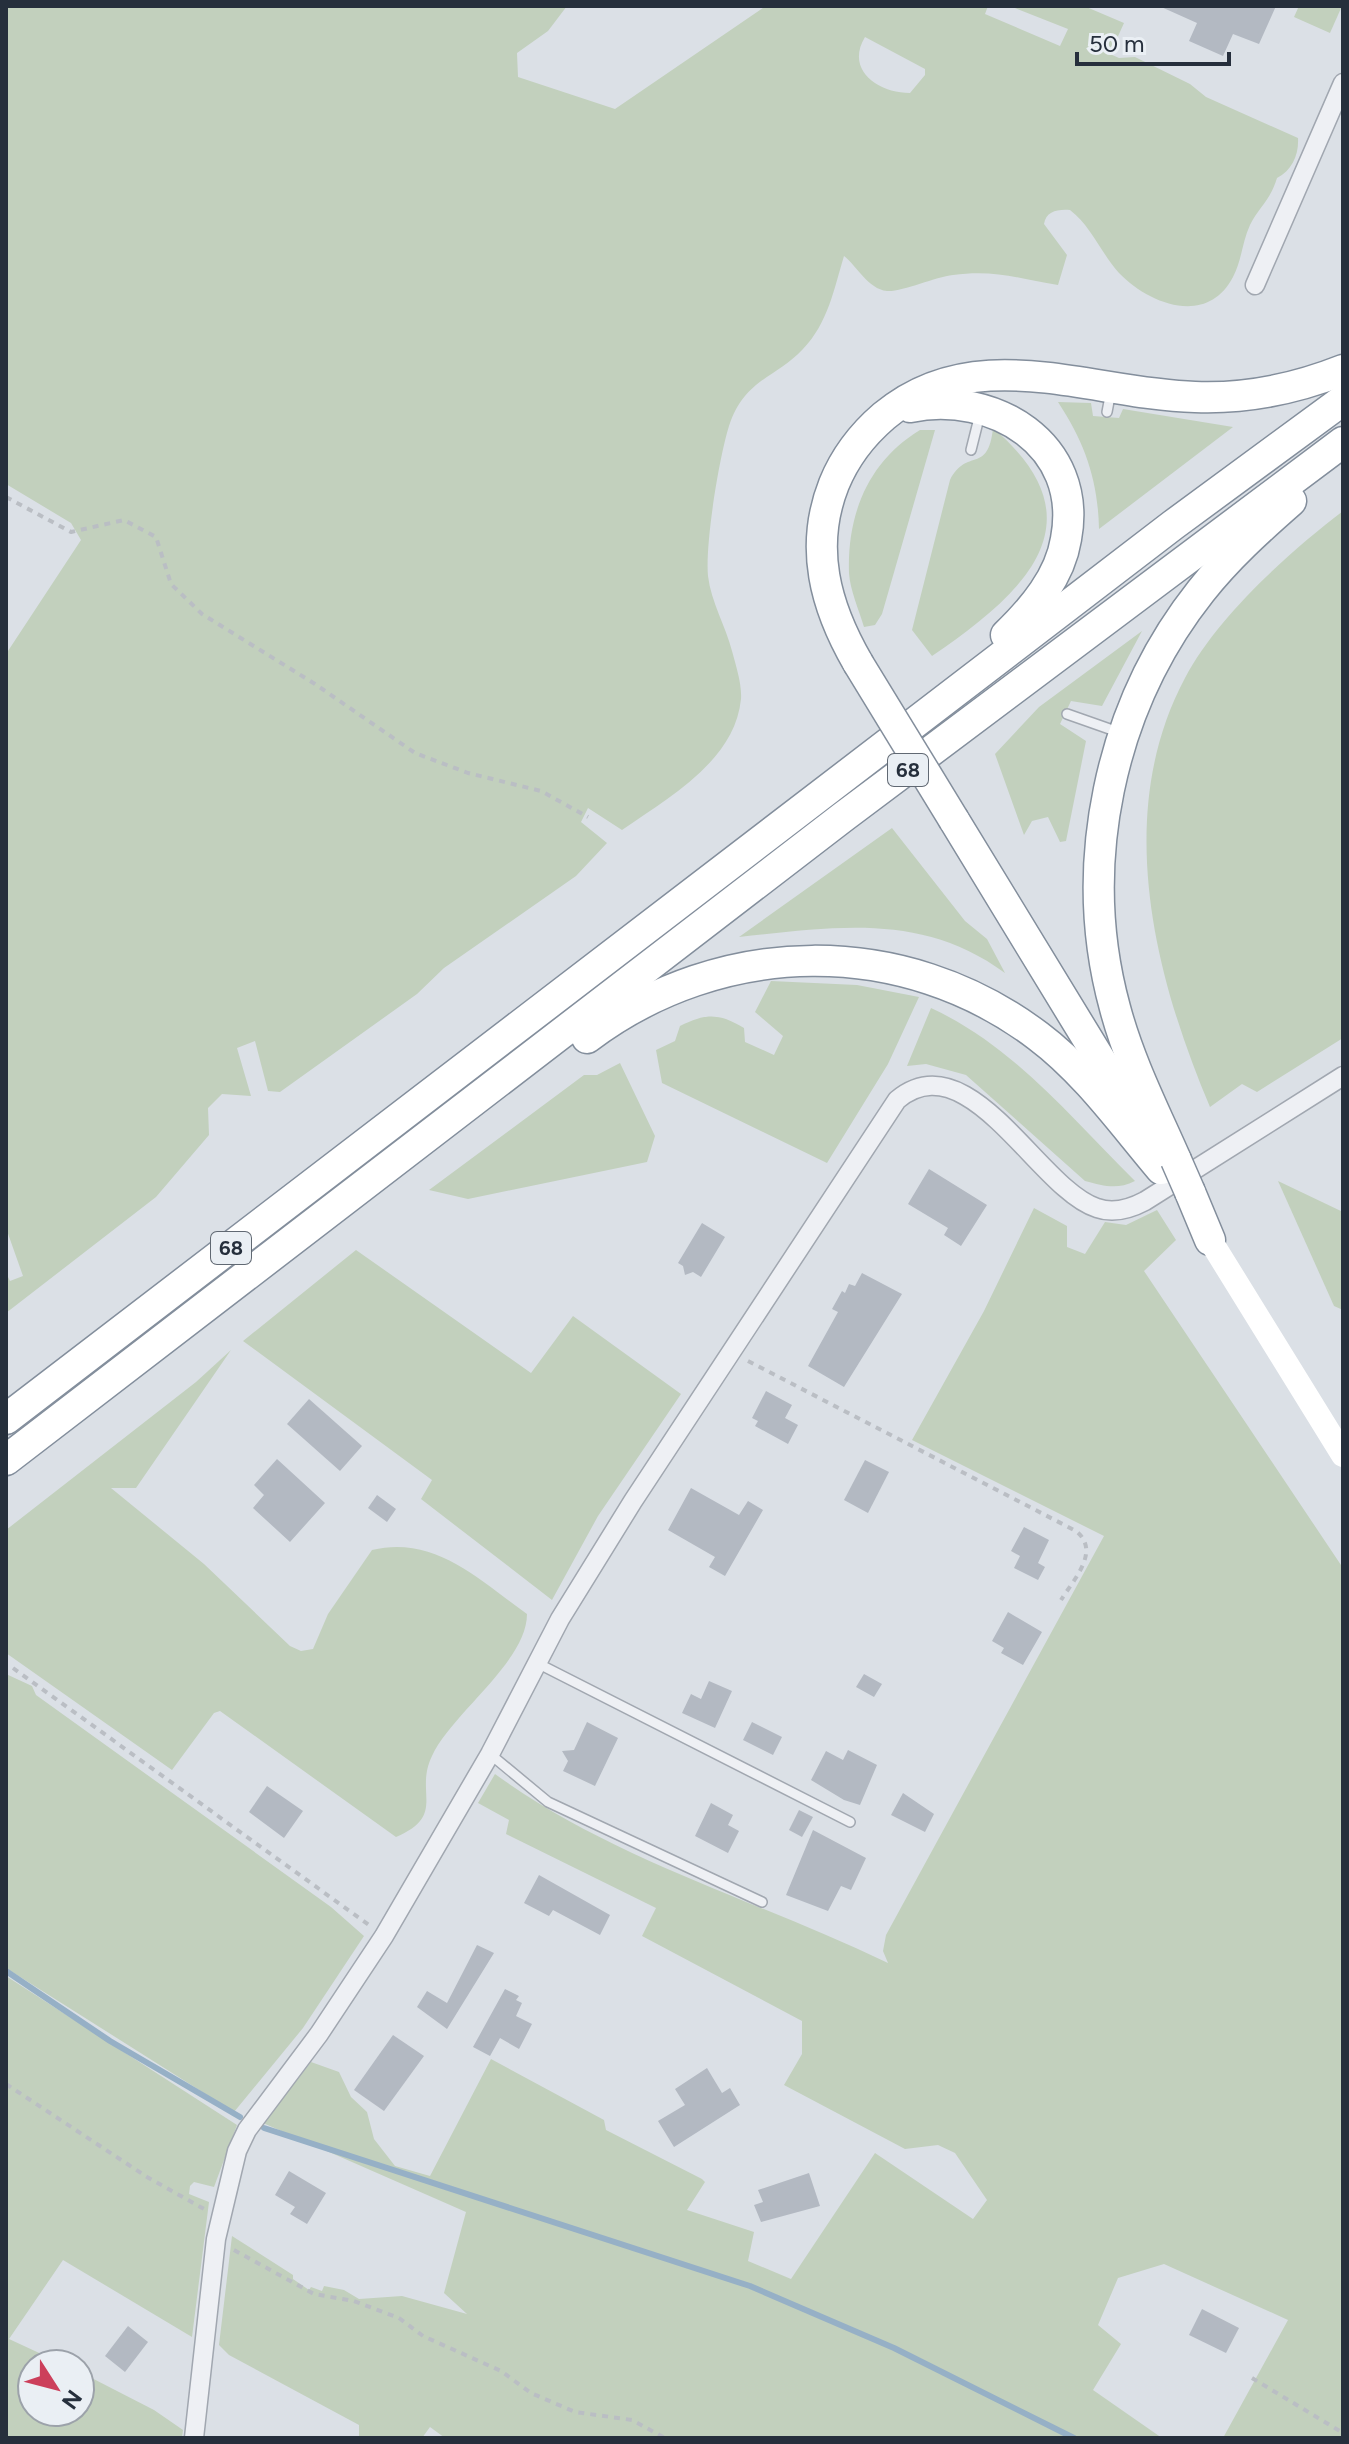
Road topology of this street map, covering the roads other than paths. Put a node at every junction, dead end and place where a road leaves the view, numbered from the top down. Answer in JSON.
{"nodes":[{"id":1,"x":1343,"y":83,"type":"edge"},
{"id":2,"x":1255,"y":285,"type":"dead end"},
{"id":3,"x":1343,"y":370,"type":"edge"},
{"id":4,"x":1343,"y":400,"type":"edge"},
{"id":5,"x":981,"y":407,"type":"junction"},
{"id":6,"x":877,"y":422,"type":"junction"},
{"id":7,"x":1343,"y":442,"type":"edge"},
{"id":8,"x":971,"y":450,"type":"dead end"},
{"id":9,"x":1343,"y":461,"type":"edge"},
{"id":10,"x":1067,"y":714,"type":"dead end"},
{"id":11,"x":916,"y":722,"type":"junction"},
{"id":12,"x":1124,"y":734,"type":"junction"},
{"id":13,"x":1343,"y":1076,"type":"edge"},
{"id":14,"x":475,"y":1101,"type":"junction"},
{"id":15,"x":1167,"y":1165,"type":"junction"},
{"id":16,"x":1210,"y":1240,"type":"joint"},
{"id":17,"x":6,"y":1419,"type":"edge"},
{"id":18,"x":1343,"y":1455,"type":"edge"},
{"id":19,"x":6,"y":1460,"type":"edge"},
{"id":20,"x":537,"y":1663,"type":"junction"},
{"id":21,"x":490,"y":1754,"type":"junction"},
{"id":22,"x":850,"y":1822,"type":"dead end"},
{"id":23,"x":762,"y":1902,"type":"dead end"},
{"id":24,"x":194,"y":2438,"type":"edge"}],
"edges":[{"from":1,"to":2,"type":"street"},
{"from":3,"to":6,"type":"highway"},
{"from":4,"to":11,"type":"highway","number":"68"},
{"from":5,"to":6,"type":"highway"},
{"from":5,"to":8,"type":"lane"},
{"from":5,"to":11,"type":"highway"},
{"from":6,"to":15,"type":"highway","bridge":true},
{"from":7,"to":14,"type":"highway","number":"68"},
{"from":9,"to":12,"type":"highway"},
{"from":10,"to":12,"type":"lane"},
{"from":11,"to":17,"type":"highway","number":"68"},
{"from":12,"to":15,"type":"highway"},
{"from":13,"to":20,"type":"street"},
{"from":14,"to":15,"type":"highway"},
{"from":14,"to":19,"type":"highway","number":"68"},
{"from":15,"to":16,"type":"highway"},
{"from":16,"to":18,"type":"main road"},
{"from":20,"to":21,"type":"street"},
{"from":20,"to":22,"type":"lane"},
{"from":21,"to":23,"type":"lane"},
{"from":21,"to":24,"type":"street"}]}
